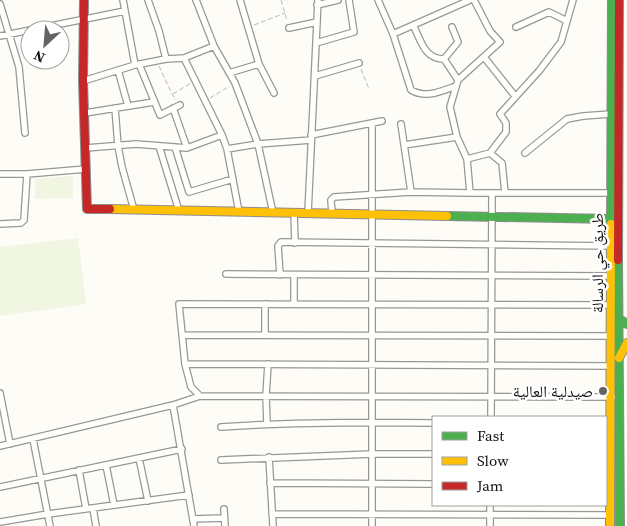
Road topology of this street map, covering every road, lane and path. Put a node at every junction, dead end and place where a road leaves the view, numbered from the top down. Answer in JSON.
{"nodes":[{"id":1,"x":84,"y":0,"type":"edge"},
{"id":2,"x":123,"y":0,"type":"edge"},
{"id":3,"x":148,"y":0,"type":"edge"},
{"id":4,"x":196,"y":0,"type":"edge"},
{"id":5,"x":282,"y":0,"type":"edge"},
{"id":6,"x":338,"y":0,"type":"edge"},
{"id":7,"x":349,"y":0,"type":"edge"},
{"id":8,"x":378,"y":0,"type":"edge"},
{"id":9,"x":470,"y":0,"type":"edge"},
{"id":10,"x":474,"y":0,"type":"edge"},
{"id":11,"x":573,"y":0,"type":"edge"},
{"id":12,"x":612,"y":0,"type":"edge"},
{"id":13,"x":619,"y":0,"type":"edge"},
{"id":14,"x":243,"y":1,"type":"edge"},
{"id":15,"x":318,"y":2,"type":"edge"},
{"id":16,"x":0,"y":4,"type":"edge"},
{"id":17,"x":125,"y":11,"type":"junction"},
{"id":18,"x":285,"y":13,"type":"junction"},
{"id":19,"x":83,"y":20,"type":"junction"},
{"id":20,"x":567,"y":21,"type":"junction"},
{"id":21,"x":317,"y":22,"type":"junction"},
{"id":22,"x":414,"y":25,"type":"junction"},
{"id":23,"x":249,"y":27,"type":"junction"},
{"id":24,"x":452,"y":27,"type":"dead end"},
{"id":25,"x":516,"y":27,"type":"dead end"},
{"id":26,"x":289,"y":28,"type":"joint"},
{"id":27,"x":9,"y":34,"type":"junction"},
{"id":28,"x":393,"y":34,"type":"junction"},
{"id":29,"x":0,"y":36,"type":"edge"},
{"id":30,"x":316,"y":43,"type":"junction"},
{"id":31,"x":615,"y":44,"type":"junction"},
{"id":32,"x":214,"y":46,"type":"junction"},
{"id":33,"x":484,"y":57,"type":"junction"},
{"id":34,"x":166,"y":58,"type":"junction"},
{"id":35,"x":184,"y":58,"type":"junction"},
{"id":36,"x":444,"y":59,"type":"junction"},
{"id":37,"x":616,"y":60,"type":"junction"},
{"id":38,"x":157,"y":61,"type":"junction"},
{"id":39,"x":259,"y":64,"type":"junction"},
{"id":40,"x":359,"y":64,"type":"joint"},
{"id":41,"x":137,"y":65,"type":"junction"},
{"id":42,"x":118,"y":70,"type":"junction"},
{"id":43,"x":229,"y":73,"type":"junction"},
{"id":44,"x":315,"y":76,"type":"junction"},
{"id":45,"x":195,"y":80,"type":"junction"},
{"id":46,"x":84,"y":81,"type":"junction"},
{"id":47,"x":235,"y":83,"type":"junction"},
{"id":48,"x":457,"y":83,"type":"junction"},
{"id":49,"x":369,"y":90,"type":"dead end"},
{"id":50,"x":274,"y":93,"type":"dead end"},
{"id":51,"x":172,"y":94,"type":"junction"},
{"id":52,"x":515,"y":96,"type":"junction"},
{"id":53,"x":205,"y":100,"type":"junction"},
{"id":54,"x":154,"y":102,"type":"junction"},
{"id":55,"x":180,"y":105,"type":"joint"},
{"id":56,"x":128,"y":106,"type":"junction"},
{"id":57,"x":115,"y":108,"type":"junction"},
{"id":58,"x":173,"y":108,"type":"junction"},
{"id":59,"x":84,"y":113,"type":"junction"},
{"id":60,"x":612,"y":114,"type":"junction"},
{"id":61,"x":382,"y":121,"type":"dead end"},
{"id":62,"x":372,"y":123,"type":"junction"},
{"id":63,"x":401,"y":124,"type":"dead end"},
{"id":64,"x":25,"y":133,"type":"dead end"},
{"id":65,"x":222,"y":135,"type":"junction"},
{"id":66,"x":457,"y":137,"type":"junction"},
{"id":67,"x":311,"y":138,"type":"junction"},
{"id":68,"x":258,"y":144,"type":"junction"},
{"id":69,"x":404,"y":145,"type":"junction"},
{"id":70,"x":118,"y":146,"type":"junction"},
{"id":71,"x":160,"y":146,"type":"junction"},
{"id":72,"x":175,"y":147,"type":"junction"},
{"id":73,"x":86,"y":148,"type":"junction"},
{"id":74,"x":187,"y":148,"type":"junction"},
{"id":75,"x":227,"y":149,"type":"junction"},
{"id":76,"x":490,"y":153,"type":"junction"},
{"id":77,"x":525,"y":153,"type":"dead end"},
{"id":78,"x":467,"y":159,"type":"junction"},
{"id":79,"x":86,"y":169,"type":"junction"},
{"id":80,"x":0,"y":174,"type":"edge"},
{"id":81,"x":28,"y":174,"type":"junction"},
{"id":82,"x":232,"y":180,"type":"junction"},
{"id":83,"x":411,"y":192,"type":"junction"},
{"id":84,"x":372,"y":193,"type":"junction"},
{"id":85,"x":505,"y":193,"type":"junction"},
{"id":86,"x":470,"y":194,"type":"junction"},
{"id":87,"x":492,"y":194,"type":"junction"},
{"id":88,"x":611,"y":194,"type":"junction"},
{"id":89,"x":134,"y":210,"type":"junction"},
{"id":90,"x":179,"y":211,"type":"junction"},
{"id":91,"x":239,"y":212,"type":"junction"},
{"id":92,"x":273,"y":212,"type":"junction"},
{"id":93,"x":294,"y":213,"type":"junction"},
{"id":94,"x":308,"y":213,"type":"junction"},
{"id":95,"x":332,"y":214,"type":"junction"},
{"id":96,"x":372,"y":214,"type":"junction"},
{"id":97,"x":492,"y":216,"type":"junction"},
{"id":98,"x":611,"y":219,"type":"junction"},
{"id":99,"x":0,"y":224,"type":"edge"},
{"id":100,"x":295,"y":243,"type":"junction"},
{"id":101,"x":372,"y":244,"type":"junction"},
{"id":102,"x":492,"y":245,"type":"junction"},
{"id":103,"x":611,"y":246,"type":"junction"},
{"id":104,"x":226,"y":274,"type":"dead end"},
{"id":105,"x":280,"y":275,"type":"junction"},
{"id":106,"x":294,"y":275,"type":"junction"},
{"id":107,"x":372,"y":275,"type":"junction"},
{"id":108,"x":492,"y":276,"type":"junction"},
{"id":109,"x":612,"y":276,"type":"junction"},
{"id":110,"x":265,"y":304,"type":"junction"},
{"id":111,"x":294,"y":304,"type":"junction"},
{"id":112,"x":372,"y":304,"type":"junction"},
{"id":113,"x":492,"y":305,"type":"junction"},
{"id":114,"x":611,"y":305,"type":"junction"},
{"id":115,"x":619,"y":319,"type":"junction"},
{"id":116,"x":627,"y":324,"type":"edge"},
{"id":117,"x":182,"y":335,"type":"junction"},
{"id":118,"x":265,"y":335,"type":"junction"},
{"id":119,"x":372,"y":335,"type":"junction"},
{"id":120,"x":491,"y":336,"type":"junction"},
{"id":121,"x":611,"y":336,"type":"junction"},
{"id":122,"x":627,"y":343,"type":"edge"},
{"id":123,"x":619,"y":358,"type":"junction"},
{"id":124,"x":184,"y":364,"type":"junction"},
{"id":125,"x":268,"y":364,"type":"junction"},
{"id":126,"x":372,"y":365,"type":"junction"},
{"id":127,"x":491,"y":365,"type":"junction"},
{"id":128,"x":610,"y":366,"type":"junction"},
{"id":129,"x":0,"y":393,"type":"edge"},
{"id":130,"x":200,"y":396,"type":"junction"},
{"id":131,"x":266,"y":396,"type":"junction"},
{"id":132,"x":372,"y":396,"type":"junction"},
{"id":133,"x":491,"y":396,"type":"junction"},
{"id":134,"x":609,"y":397,"type":"junction"},
{"id":135,"x":618,"y":397,"type":"junction"},
{"id":136,"x":173,"y":405,"type":"junction"},
{"id":137,"x":491,"y":416,"type":"edge"},
{"id":138,"x":372,"y":422,"type":"junction"},
{"id":139,"x":432,"y":423,"type":"edge"},
{"id":140,"x":267,"y":424,"type":"junction"},
{"id":141,"x":608,"y":426,"type":"edge"},
{"id":142,"x":221,"y":428,"type":"dead end"},
{"id":143,"x":33,"y":439,"type":"junction"},
{"id":144,"x":10,"y":444,"type":"junction"},
{"id":145,"x":0,"y":446,"type":"edge"},
{"id":146,"x":182,"y":449,"type":"junction"},
{"id":147,"x":372,"y":454,"type":"junction"},
{"id":148,"x":432,"y":454,"type":"edge"},
{"id":149,"x":608,"y":454,"type":"edge"},
{"id":150,"x":269,"y":457,"type":"junction"},
{"id":151,"x":139,"y":458,"type":"junction"},
{"id":152,"x":221,"y":460,"type":"dead end"},
{"id":153,"x":106,"y":465,"type":"junction"},
{"id":154,"x":79,"y":470,"type":"junction"},
{"id":155,"x":42,"y":478,"type":"junction"},
{"id":156,"x":270,"y":483,"type":"junction"},
{"id":157,"x":372,"y":484,"type":"junction"},
{"id":158,"x":432,"y":484,"type":"edge"},
{"id":159,"x":608,"y":486,"type":"edge"},
{"id":160,"x":0,"y":487,"type":"edge"},
{"id":161,"x":189,"y":495,"type":"junction"},
{"id":162,"x":148,"y":501,"type":"junction"},
{"id":163,"x":114,"y":505,"type":"junction"},
{"id":164,"x":490,"y":506,"type":"edge"},
{"id":165,"x":90,"y":508,"type":"junction"},
{"id":166,"x":224,"y":509,"type":"dead end"},
{"id":167,"x":372,"y":513,"type":"junction"},
{"id":168,"x":48,"y":514,"type":"junction"},
{"id":169,"x":272,"y":514,"type":"junction"},
{"id":170,"x":490,"y":514,"type":"junction"},
{"id":171,"x":610,"y":515,"type":"junction"},
{"id":172,"x":224,"y":518,"type":"junction"},
{"id":173,"x":193,"y":519,"type":"junction"},
{"id":174,"x":0,"y":522,"type":"edge"},
{"id":175,"x":50,"y":526,"type":"edge"},
{"id":176,"x":96,"y":526,"type":"edge"},
{"id":177,"x":194,"y":526,"type":"edge"},
{"id":178,"x":225,"y":526,"type":"edge"},
{"id":179,"x":273,"y":526,"type":"edge"},
{"id":180,"x":372,"y":526,"type":"edge"},
{"id":181,"x":490,"y":526,"type":"edge"},
{"id":182,"x":610,"y":526,"type":"edge"},
{"id":183,"x":620,"y":526,"type":"edge"}],
"edges":[{"from":1,"to":19,"type":"main road"},
{"from":2,"to":17,"type":"street"},
{"from":3,"to":34,"type":"street"},
{"from":4,"to":32,"type":"street"},
{"from":5,"to":18,"type":"path"},
{"from":6,"to":15,"type":"street"},
{"from":7,"to":30,"type":"street"},
{"from":8,"to":28,"type":"street"},
{"from":9,"to":22,"type":"street"},
{"from":10,"to":33,"type":"street"},
{"from":11,"to":20,"type":"street"},
{"from":12,"to":31,"type":"main road","name":"طريق حي الرسالة"},
{"from":13,"to":31,"type":"main road","name":"طريق حي الرسالة"},
{"from":14,"to":23,"type":"street"},
{"from":15,"to":21,"type":"street"},
{"from":16,"to":27,"type":"street"},
{"from":17,"to":19,"type":"street"},
{"from":17,"to":41,"type":"street"},
{"from":18,"to":23,"type":"path"},
{"from":18,"to":26,"type":"path"},
{"from":19,"to":27,"type":"street"},
{"from":19,"to":46,"type":"main road"},
{"from":20,"to":25,"type":"street"},
{"from":20,"to":52,"type":"street"},
{"from":21,"to":26,"type":"street"},
{"from":21,"to":30,"type":"street"},
{"from":22,"to":28,"type":"street"},
{"from":22,"to":36,"type":"street"},
{"from":23,"to":39,"type":"street"},
{"from":24,"to":36,"type":"street"},
{"from":27,"to":29,"type":"street"},
{"from":27,"to":64,"type":"street"},
{"from":28,"to":48,"type":"street"},
{"from":30,"to":44,"type":"street"},
{"from":31,"to":37,"type":"main road","name":"طريق حي الرسالة"},
{"from":32,"to":35,"type":"street"},
{"from":32,"to":43,"type":"street"},
{"from":33,"to":48,"type":"street"},
{"from":33,"to":52,"type":"street"},
{"from":34,"to":35,"type":"street"},
{"from":34,"to":38,"type":"street"},
{"from":35,"to":45,"type":"street"},
{"from":36,"to":48,"type":"street"},
{"from":37,"to":60,"type":"main road","name":"طريق حي الرسالة"},
{"from":37,"to":115,"type":"main road","name":"طريق حي الرسالة"},
{"from":38,"to":41,"type":"street"},
{"from":38,"to":51,"type":"path"},
{"from":39,"to":43,"type":"street"},
{"from":39,"to":50,"type":"street"},
{"from":40,"to":44,"type":"street"},
{"from":40,"to":49,"type":"path"},
{"from":41,"to":42,"type":"street"},
{"from":41,"to":54,"type":"street"},
{"from":42,"to":46,"type":"street"},
{"from":42,"to":56,"type":"street"},
{"from":43,"to":47,"type":"street"},
{"from":44,"to":67,"type":"street"},
{"from":45,"to":51,"type":"path"},
{"from":45,"to":53,"type":"street"},
{"from":46,"to":59,"type":"main road"},
{"from":47,"to":53,"type":"path"},
{"from":47,"to":68,"type":"street"},
{"from":48,"to":66,"type":"street"},
{"from":51,"to":55,"type":"path"},
{"from":52,"to":76,"type":"street"},
{"from":53,"to":65,"type":"street"},
{"from":54,"to":56,"type":"street"},
{"from":54,"to":58,"type":"street"},
{"from":55,"to":58,"type":"street"},
{"from":56,"to":57,"type":"street"},
{"from":57,"to":59,"type":"street"},
{"from":57,"to":70,"type":"street"},
{"from":58,"to":74,"type":"street"},
{"from":59,"to":73,"type":"main road"},
{"from":60,"to":77,"type":"street"},
{"from":60,"to":88,"type":"main road","name":"طريق حي الرسالة"},
{"from":61,"to":62,"type":"street"},
{"from":62,"to":67,"type":"street"},
{"from":62,"to":84,"type":"street"},
{"from":63,"to":69,"type":"street"},
{"from":65,"to":74,"type":"street"},
{"from":65,"to":75,"type":"street"},
{"from":66,"to":69,"type":"street"},
{"from":66,"to":78,"type":"street"},
{"from":67,"to":68,"type":"street"},
{"from":67,"to":94,"type":"street"},
{"from":68,"to":75,"type":"street"},
{"from":68,"to":92,"type":"street"},
{"from":69,"to":83,"type":"street"},
{"from":70,"to":71,"type":"street"},
{"from":70,"to":73,"type":"street"},
{"from":70,"to":89,"type":"street"},
{"from":71,"to":72,"type":"street"},
{"from":71,"to":90,"type":"street"},
{"from":72,"to":74,"type":"street"},
{"from":72,"to":82,"type":"street"},
{"from":73,"to":79,"type":"main road"},
{"from":75,"to":82,"type":"street"},
{"from":76,"to":78,"type":"street"},
{"from":76,"to":85,"type":"street"},
{"from":78,"to":86,"type":"street"},
{"from":79,"to":81,"type":"street"},
{"from":79,"to":89,"type":"main road"},
{"from":80,"to":81,"type":"street"},
{"from":81,"to":99,"type":"street"},
{"from":82,"to":91,"type":"street"},
{"from":83,"to":84,"type":"street"},
{"from":83,"to":86,"type":"street"},
{"from":84,"to":95,"type":"street"},
{"from":84,"to":96,"type":"street"},
{"from":85,"to":87,"type":"street"},
{"from":85,"to":88,"type":"street"},
{"from":86,"to":87,"type":"street"},
{"from":87,"to":97,"type":"street"},
{"from":88,"to":98,"type":"main road","name":"طريق حي الرسالة"},
{"from":89,"to":90,"type":"main road"},
{"from":90,"to":91,"type":"main road"},
{"from":91,"to":92,"type":"main road"},
{"from":92,"to":93,"type":"main road"},
{"from":93,"to":94,"type":"main road"},
{"from":93,"to":100,"type":"street"},
{"from":94,"to":95,"type":"main road"},
{"from":95,"to":96,"type":"main road"},
{"from":96,"to":97,"type":"main road"},
{"from":96,"to":101,"type":"street"},
{"from":97,"to":98,"type":"main road"},
{"from":97,"to":102,"type":"street"},
{"from":98,"to":103,"type":"main road","name":"طريق حي الرسالة"},
{"from":100,"to":101,"type":"street"},
{"from":100,"to":105,"type":"street"},
{"from":101,"to":102,"type":"street"},
{"from":101,"to":107,"type":"street"},
{"from":102,"to":103,"type":"street"},
{"from":102,"to":108,"type":"street"},
{"from":103,"to":109,"type":"main road","name":"طريق حي الرسالة"},
{"from":104,"to":105,"type":"street"},
{"from":105,"to":106,"type":"street"},
{"from":106,"to":107,"type":"street"},
{"from":106,"to":111,"type":"street"},
{"from":107,"to":108,"type":"street"},
{"from":107,"to":112,"type":"street"},
{"from":108,"to":109,"type":"street"},
{"from":108,"to":113,"type":"street"},
{"from":109,"to":114,"type":"main road","name":"طريق حي الرسالة"},
{"from":110,"to":111,"type":"street"},
{"from":110,"to":117,"type":"street"},
{"from":110,"to":118,"type":"street"},
{"from":111,"to":112,"type":"street"},
{"from":112,"to":113,"type":"street"},
{"from":112,"to":119,"type":"street"},
{"from":113,"to":114,"type":"street"},
{"from":113,"to":120,"type":"street"},
{"from":114,"to":121,"type":"main road","name":"طريق حي الرسالة"},
{"from":115,"to":116,"type":"main road"},
{"from":115,"to":123,"type":"main road","name":"طريق حي الرسالة"},
{"from":117,"to":118,"type":"street"},
{"from":117,"to":124,"type":"street"},
{"from":118,"to":119,"type":"street"},
{"from":119,"to":120,"type":"street"},
{"from":119,"to":126,"type":"street"},
{"from":120,"to":121,"type":"street"},
{"from":120,"to":127,"type":"street"},
{"from":121,"to":128,"type":"main road","name":"طريق حي الرسالة"},
{"from":122,"to":123,"type":"main road"},
{"from":123,"to":135,"type":"main road","name":"طريق حي الرسالة"},
{"from":124,"to":125,"type":"street"},
{"from":124,"to":130,"type":"street"},
{"from":125,"to":126,"type":"street"},
{"from":125,"to":131,"type":"street"},
{"from":126,"to":127,"type":"street"},
{"from":126,"to":132,"type":"street"},
{"from":127,"to":128,"type":"street"},
{"from":127,"to":133,"type":"street"},
{"from":128,"to":134,"type":"main road","name":"طريق حي الرسالة"},
{"from":129,"to":144,"type":"street"},
{"from":130,"to":131,"type":"street"},
{"from":130,"to":136,"type":"street"},
{"from":131,"to":132,"type":"street"},
{"from":131,"to":140,"type":"street"},
{"from":132,"to":133,"type":"street"},
{"from":132,"to":138,"type":"street"},
{"from":133,"to":134,"type":"street"},
{"from":133,"to":137,"type":"street"},
{"from":134,"to":135,"type":"street"},
{"from":134,"to":141,"type":"main road","name":"طريق حي الرسالة"},
{"from":135,"to":183,"type":"main road","name":"طريق حي الرسالة"},
{"from":136,"to":143,"type":"street"},
{"from":136,"to":146,"type":"street"},
{"from":138,"to":139,"type":"street"},
{"from":138,"to":140,"type":"street"},
{"from":138,"to":147,"type":"street"},
{"from":140,"to":142,"type":"street"},
{"from":141,"to":149,"type":"main road","name":"طريق حي الرسالة"},
{"from":143,"to":144,"type":"street"},
{"from":143,"to":155,"type":"street"},
{"from":144,"to":145,"type":"street"},
{"from":146,"to":151,"type":"street"},
{"from":146,"to":161,"type":"street"},
{"from":147,"to":148,"type":"street"},
{"from":147,"to":150,"type":"street"},
{"from":147,"to":157,"type":"street"},
{"from":149,"to":159,"type":"main road","name":"طريق حي الرسالة"},
{"from":150,"to":152,"type":"street"},
{"from":150,"to":156,"type":"street"},
{"from":151,"to":153,"type":"street"},
{"from":151,"to":162,"type":"street"},
{"from":153,"to":154,"type":"street"},
{"from":153,"to":163,"type":"street"},
{"from":154,"to":155,"type":"street"},
{"from":154,"to":165,"type":"street"},
{"from":155,"to":160,"type":"street"},
{"from":155,"to":168,"type":"street"},
{"from":156,"to":157,"type":"street"},
{"from":156,"to":169,"type":"street"},
{"from":157,"to":158,"type":"street"},
{"from":157,"to":167,"type":"street"},
{"from":159,"to":171,"type":"main road","name":"طريق حي الرسالة"},
{"from":161,"to":162,"type":"street"},
{"from":161,"to":173,"type":"street"},
{"from":162,"to":163,"type":"street"},
{"from":163,"to":165,"type":"street"},
{"from":164,"to":170,"type":"street"},
{"from":165,"to":168,"type":"street"},
{"from":165,"to":176,"type":"street"},
{"from":166,"to":172,"type":"street"},
{"from":167,"to":169,"type":"street"},
{"from":167,"to":170,"type":"street"},
{"from":167,"to":180,"type":"street"},
{"from":168,"to":174,"type":"street"},
{"from":168,"to":175,"type":"street"},
{"from":169,"to":179,"type":"street"},
{"from":170,"to":171,"type":"street"},
{"from":170,"to":181,"type":"street"},
{"from":171,"to":182,"type":"main road","name":"طريق حي الرسالة"},
{"from":172,"to":173,"type":"street"},
{"from":172,"to":178,"type":"street"},
{"from":173,"to":177,"type":"street"}]}
